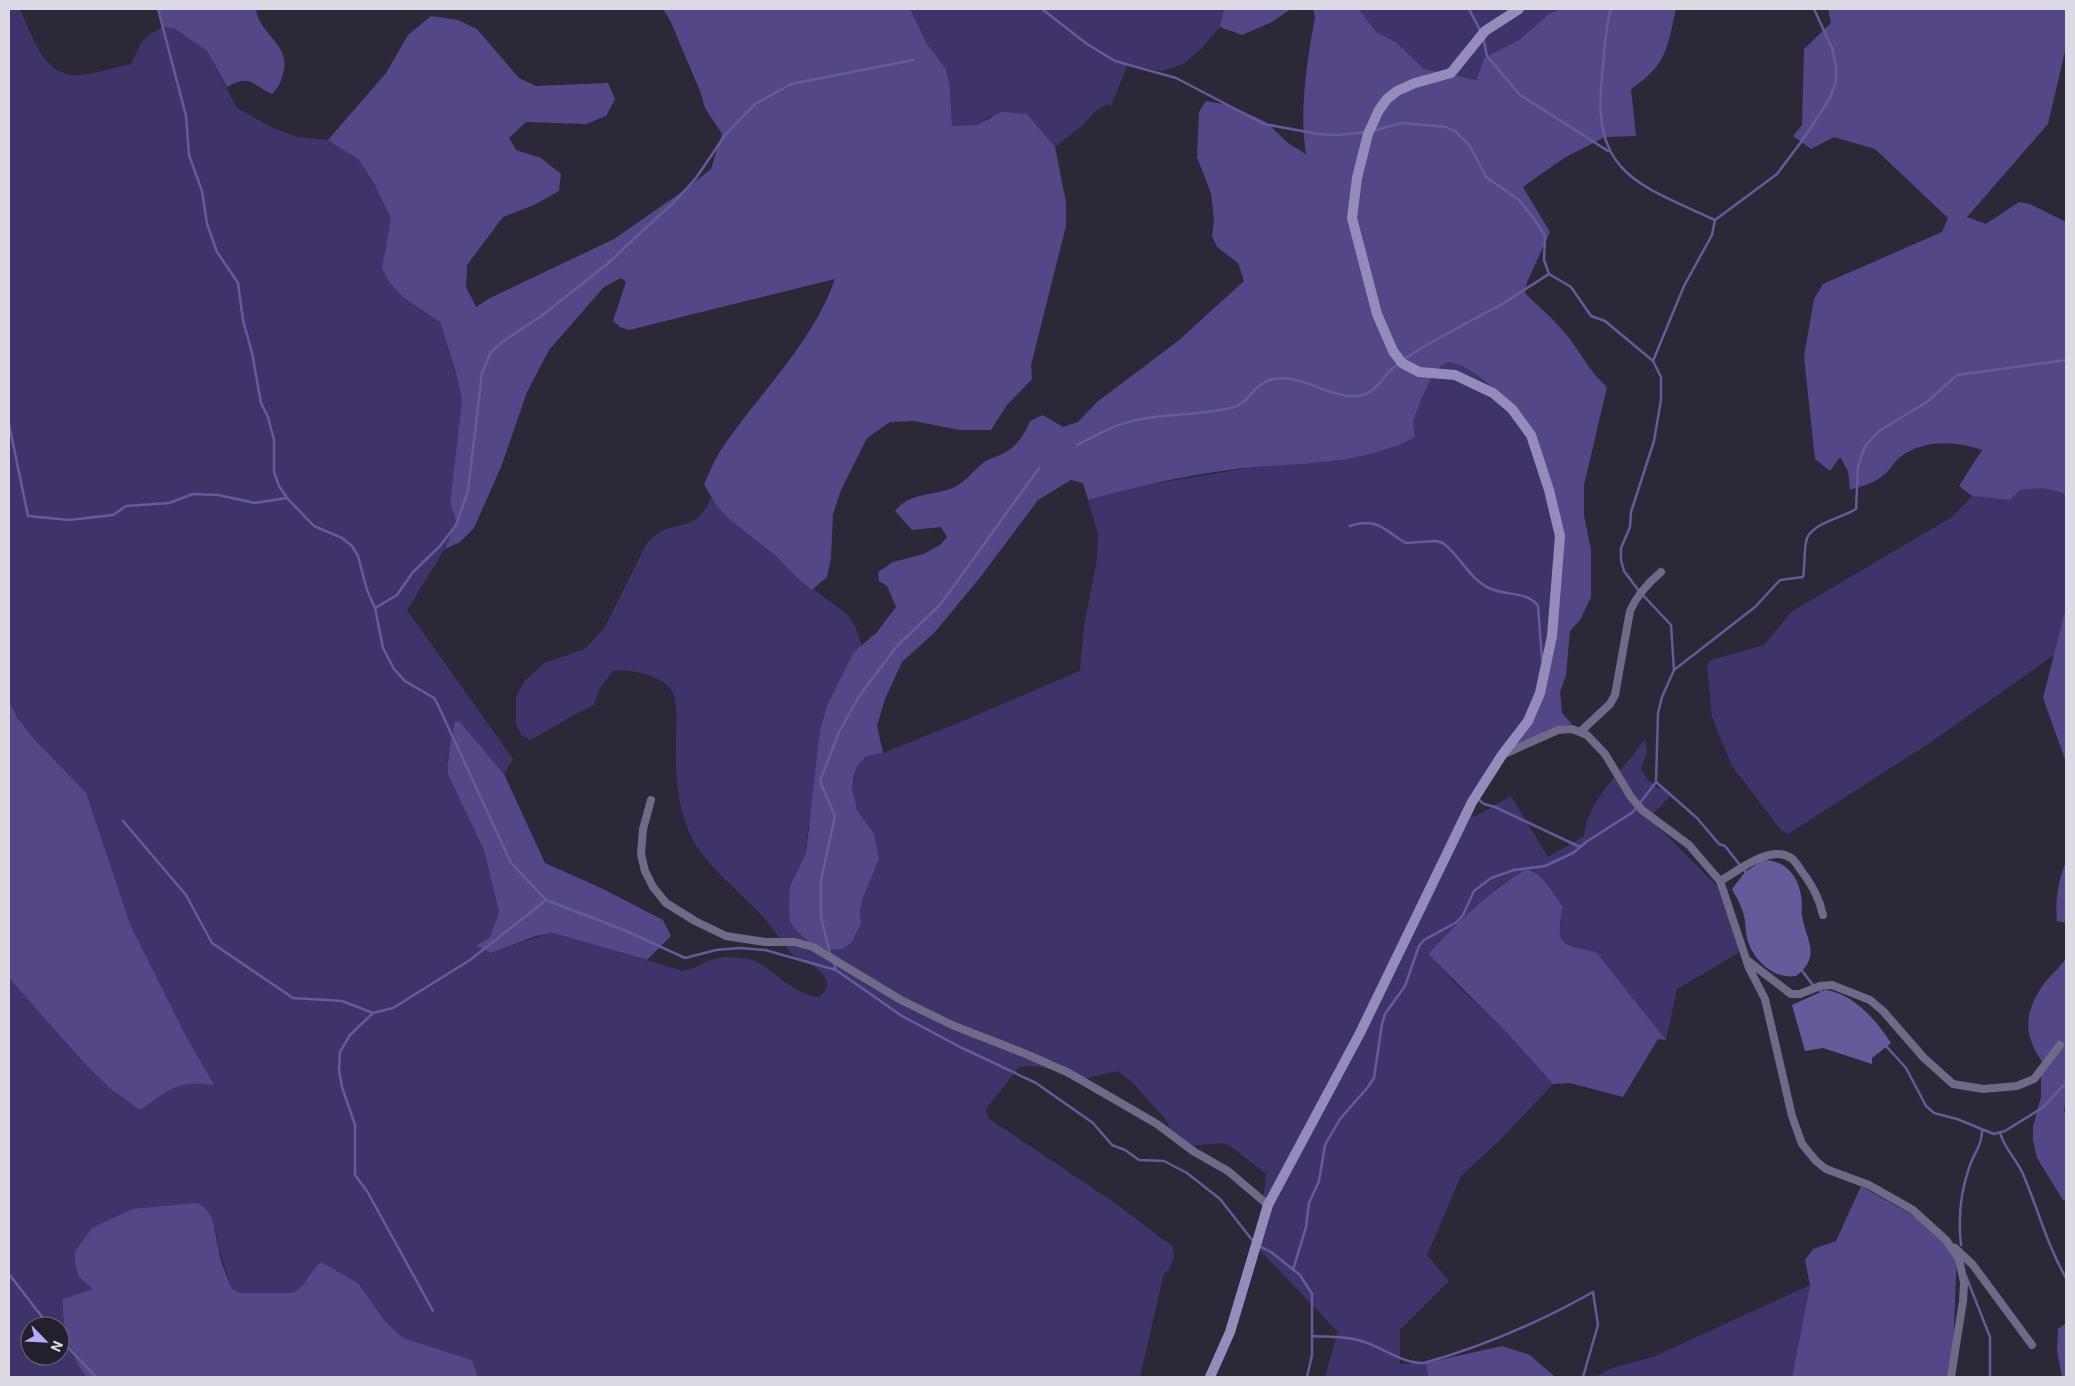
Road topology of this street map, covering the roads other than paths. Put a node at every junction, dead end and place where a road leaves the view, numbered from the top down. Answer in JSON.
{"nodes":[{"id":1,"x":1519,"y":9,"type":"edge"},
{"id":2,"x":1660,"y":572,"type":"dead end"},
{"id":3,"x":1580,"y":732,"type":"junction"},
{"id":4,"x":1502,"y":755,"type":"junction"},
{"id":5,"x":651,"y":800,"type":"dead end"},
{"id":6,"x":1720,"y":881,"type":"junction"},
{"id":7,"x":1823,"y":915,"type":"dead end"},
{"id":8,"x":1746,"y":960,"type":"junction"},
{"id":9,"x":2060,"y":1046,"type":"dead end"},
{"id":10,"x":1268,"y":1205,"type":"junction"},
{"id":11,"x":1946,"y":1240,"type":"junction"},
{"id":12,"x":2032,"y":1345,"type":"dead end"},
{"id":13,"x":1210,"y":1377,"type":"edge"},
{"id":14,"x":1951,"y":1377,"type":"edge"}],
"edges":[{"from":1,"to":4,"type":"main road"},
{"from":2,"to":3,"type":"street"},
{"from":3,"to":4,"type":"street"},
{"from":3,"to":6,"type":"street"},
{"from":4,"to":10,"type":"main road"},
{"from":5,"to":10,"type":"street"},
{"from":6,"to":7,"type":"street"},
{"from":6,"to":8,"type":"street"},
{"from":8,"to":9,"type":"street"},
{"from":8,"to":11,"type":"street"},
{"from":10,"to":13,"type":"main road"},
{"from":11,"to":12,"type":"street"},
{"from":11,"to":14,"type":"street"}]}
